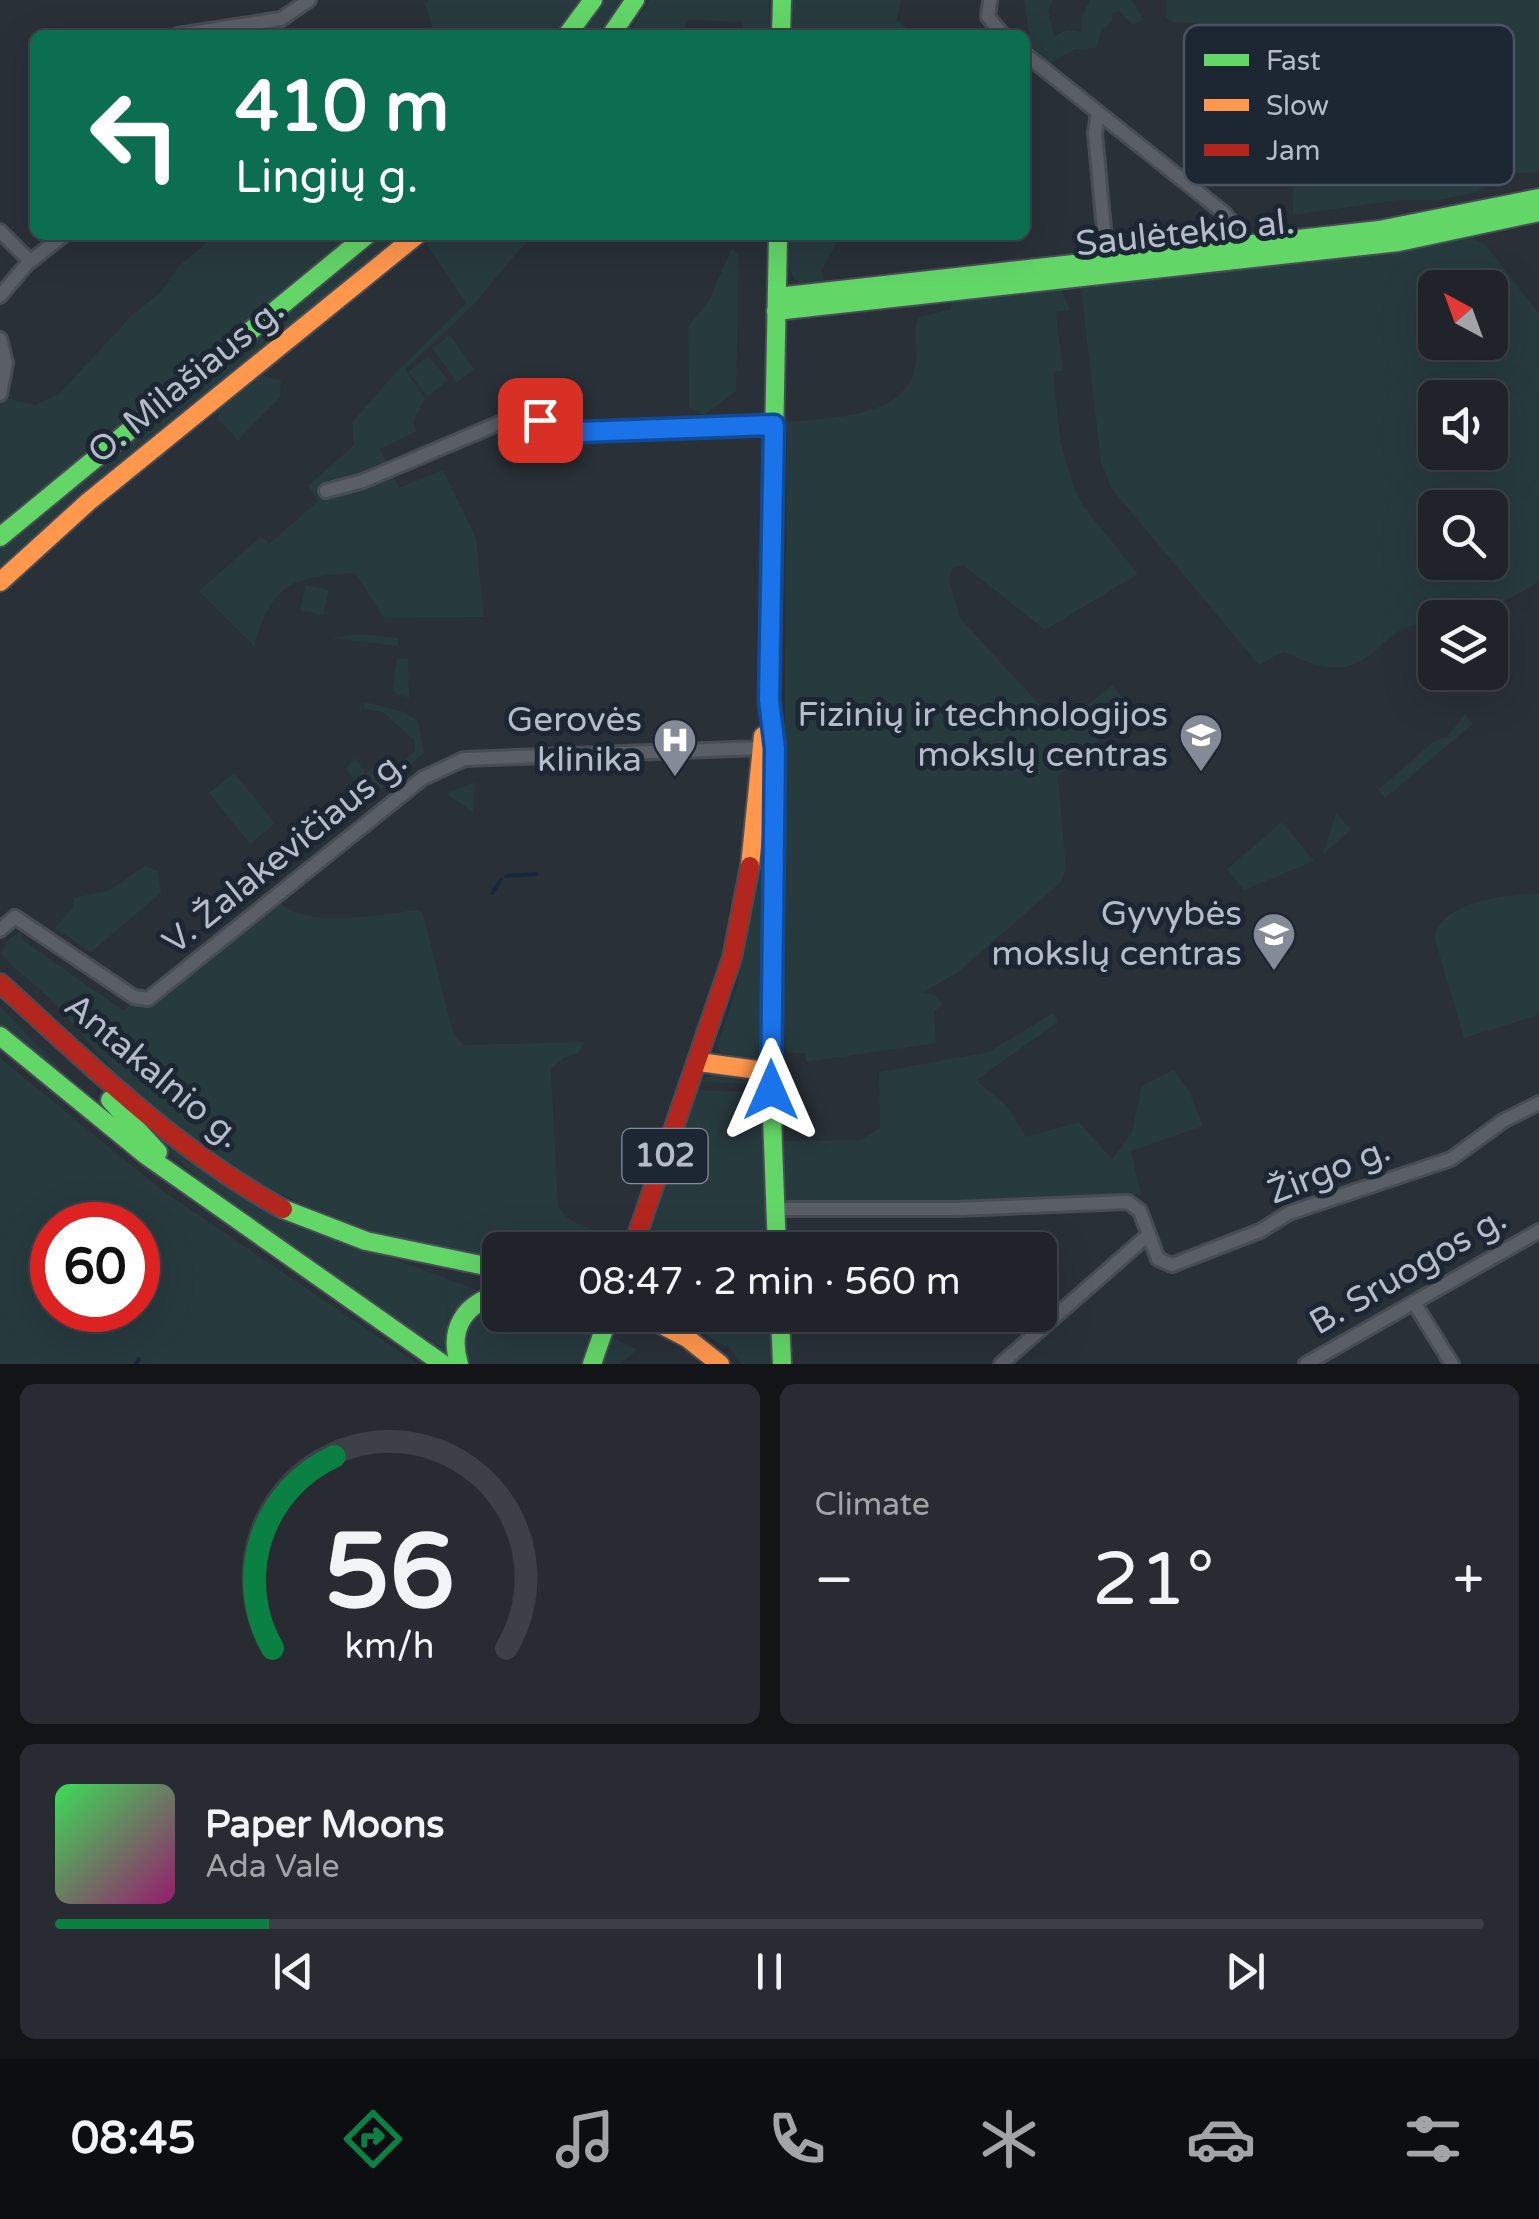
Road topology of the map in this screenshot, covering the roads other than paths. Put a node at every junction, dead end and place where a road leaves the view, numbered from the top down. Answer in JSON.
{"nodes":[{"id":1,"x":309,"y":0,"type":"edge"},
{"id":2,"x":593,"y":0,"type":"edge"},
{"id":3,"x":636,"y":0,"type":"edge"},
{"id":4,"x":782,"y":0,"type":"edge"},
{"id":5,"x":990,"y":0,"type":"edge"},
{"id":6,"x":210,"y":30,"type":"edge"},
{"id":7,"x":570,"y":30,"type":"edge"},
{"id":8,"x":615,"y":30,"type":"edge"},
{"id":9,"x":781,"y":30,"type":"edge"},
{"id":10,"x":998,"y":30,"type":"edge"},
{"id":11,"x":1030,"y":58,"type":"edge"},
{"id":12,"x":1098,"y":113,"type":"junction"},
{"id":13,"x":1184,"y":181,"type":"edge"},
{"id":14,"x":1189,"y":185,"type":"edge"},
{"id":15,"x":1539,"y":198,"type":"edge"},
{"id":16,"x":1539,"y":212,"type":"edge"},
{"id":17,"x":0,"y":231,"type":"edge"},
{"id":18,"x":57,"y":240,"type":"edge"},
{"id":19,"x":361,"y":240,"type":"edge"},
{"id":20,"x":411,"y":240,"type":"edge"},
{"id":21,"x":778,"y":240,"type":"edge"},
{"id":22,"x":1242,"y":252,"type":"junction"},
{"id":23,"x":30,"y":261,"type":"junction"},
{"id":24,"x":1107,"y":261,"type":"junction"},
{"id":25,"x":0,"y":296,"type":"edge"},
{"id":26,"x":776,"y":304,"type":"junction"},
{"id":27,"x":0,"y":339,"type":"edge"},
{"id":28,"x":0,"y":394,"type":"edge"},
{"id":29,"x":774,"y":425,"type":"junction"},
{"id":30,"x":326,"y":492,"type":"dead end"},
{"id":31,"x":0,"y":537,"type":"edge"},
{"id":32,"x":0,"y":582,"type":"edge"},
{"id":33,"x":769,"y":700,"type":"junction"},
{"id":34,"x":761,"y":748,"type":"junction"},
{"id":35,"x":0,"y":930,"type":"edge"},
{"id":36,"x":0,"y":970,"type":"edge"},
{"id":37,"x":4,"y":986,"type":"edge"},
{"id":38,"x":0,"y":1036,"type":"edge"},
{"id":39,"x":77,"y":1057,"type":"junction"},
{"id":40,"x":699,"y":1062,"type":"junction"},
{"id":41,"x":772,"y":1072,"type":"junction"},
{"id":42,"x":1539,"y":1103,"type":"edge"},
{"id":43,"x":210,"y":1202,"type":"junction"},
{"id":44,"x":775,"y":1209,"type":"junction"},
{"id":45,"x":1539,"y":1231,"type":"edge"},
{"id":46,"x":638,"y":1232,"type":"edge"},
{"id":47,"x":776,"y":1232,"type":"edge"},
{"id":48,"x":1147,"y":1236,"type":"junction"},
{"id":49,"x":482,"y":1265,"type":"edge"},
{"id":50,"x":482,"y":1300,"type":"edge"},
{"id":51,"x":1414,"y":1303,"type":"junction"},
{"id":52,"x":603,"y":1332,"type":"edge"},
{"id":53,"x":676,"y":1332,"type":"edge"},
{"id":54,"x":781,"y":1332,"type":"edge"},
{"id":55,"x":443,"y":1364,"type":"edge"},
{"id":56,"x":459,"y":1364,"type":"edge"},
{"id":57,"x":592,"y":1364,"type":"edge"},
{"id":58,"x":720,"y":1364,"type":"edge"},
{"id":59,"x":782,"y":1364,"type":"edge"},
{"id":60,"x":1001,"y":1364,"type":"edge"},
{"id":61,"x":1306,"y":1364,"type":"edge"},
{"id":62,"x":1452,"y":1364,"type":"edge"}],
"edges":[{"from":1,"to":6,"type":"street"},
{"from":2,"to":7,"type":"main road"},
{"from":3,"to":8,"type":"main road"},
{"from":4,"to":9,"type":"main road"},
{"from":5,"to":10,"type":"street"},
{"from":11,"to":12,"type":"street"},
{"from":12,"to":13,"type":"street"},
{"from":12,"to":24,"type":"street"},
{"from":14,"to":22,"type":"street"},
{"from":15,"to":22,"type":"main road","name":"Saulėtekio al."},
{"from":16,"to":22,"type":"main road","name":"Saulėtekio al."},
{"from":17,"to":23,"type":"street"},
{"from":18,"to":23,"type":"street"},
{"from":19,"to":31,"type":"main road","name":"O. Milašiaus g."},
{"from":20,"to":32,"type":"main road","name":"O. Milašiaus g."},
{"from":21,"to":26,"type":"main road","number":"102"},
{"from":22,"to":24,"type":"main road","name":"Saulėtekio al."},
{"from":22,"to":26,"type":"main road","name":"Saulėtekio al."},
{"from":23,"to":25,"type":"street"},
{"from":24,"to":26,"type":"main road","name":"Saulėtekio al."},
{"from":26,"to":29,"type":"main road","number":"102"},
{"from":27,"to":28,"type":"street"},
{"from":29,"to":30,"type":"street"},
{"from":29,"to":33,"type":"main road","number":"102"},
{"from":33,"to":34,"type":"main road","number":"102"},
{"from":33,"to":41,"type":"main road","number":"102"},
{"from":34,"to":35,"type":"street","name":"V. Žalakevičiaus g."},
{"from":34,"to":40,"type":"main road","number":"102"},
{"from":36,"to":37,"type":"street"},
{"from":37,"to":39,"type":"main road","name":"Antakalnio g."},
{"from":38,"to":43,"type":"main road","name":"Antakalnio g."},
{"from":39,"to":43,"type":"main road"},
{"from":39,"to":49,"type":"main road","name":"Antakalnio g."},
{"from":40,"to":41,"type":"main road"},
{"from":40,"to":46,"type":"main road","number":"102"},
{"from":41,"to":44,"type":"main road","number":"102"},
{"from":42,"to":48,"type":"street","name":"Žirgo g."},
{"from":43,"to":55,"type":"main road","name":"Antakalnio g."},
{"from":44,"to":47,"type":"main road","number":"102"},
{"from":44,"to":48,"type":"street","name":"Žirgo g."},
{"from":45,"to":51,"type":"street","name":"B. Sruogos g."},
{"from":48,"to":60,"type":"street"},
{"from":50,"to":56,"type":"main road"},
{"from":51,"to":61,"type":"street","name":"B. Sruogos g."},
{"from":51,"to":62,"type":"street"},
{"from":52,"to":57,"type":"main road"},
{"from":53,"to":58,"type":"main road"},
{"from":54,"to":59,"type":"main road"}]}
